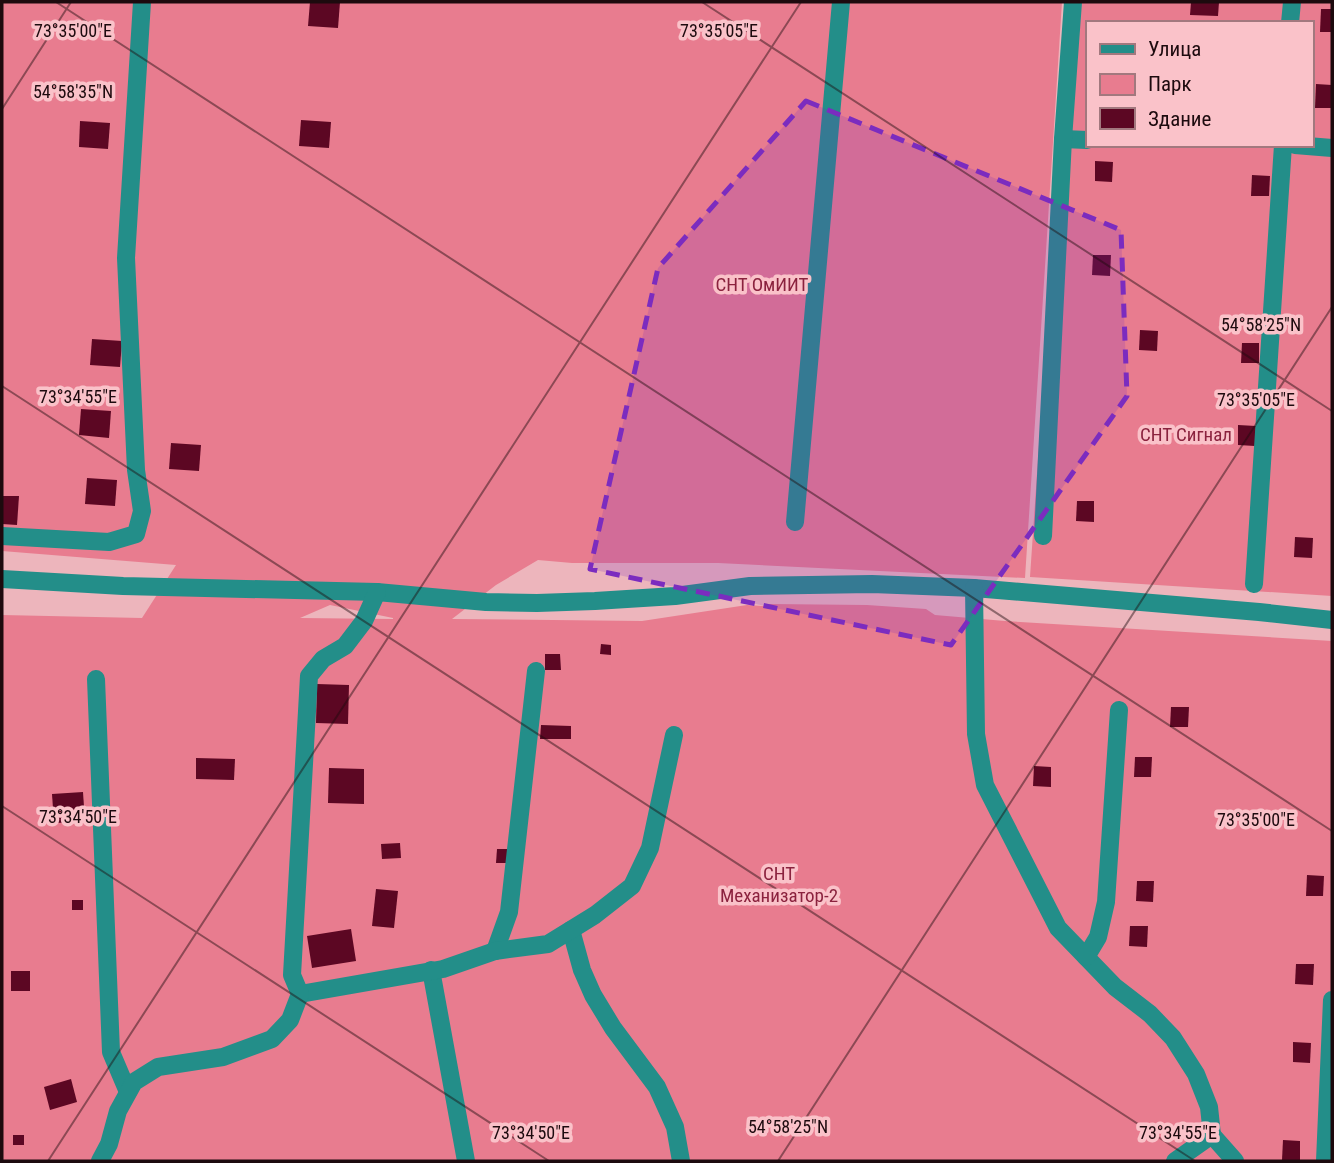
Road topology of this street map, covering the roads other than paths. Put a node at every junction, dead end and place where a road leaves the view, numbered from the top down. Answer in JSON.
{"nodes":[{"id":1,"x":142,"y":2,"type":"edge"},
{"id":2,"x":841,"y":2,"type":"edge"},
{"id":3,"x":1073,"y":2,"type":"edge"},
{"id":4,"x":1292,"y":2,"type":"edge"},
{"id":5,"x":1290,"y":21,"type":"edge"},
{"id":6,"x":1063,"y":139,"type":"junction"},
{"id":7,"x":1086,"y":140,"type":"edge"},
{"id":8,"x":1313,"y":146,"type":"edge"},
{"id":9,"x":1283,"y":147,"type":"edge"},
{"id":10,"x":1332,"y":148,"type":"edge"},
{"id":11,"x":795,"y":522,"type":"dead end"},
{"id":12,"x":2,"y":536,"type":"edge"},
{"id":13,"x":1043,"y":536,"type":"dead end"},
{"id":14,"x":2,"y":579,"type":"edge"},
{"id":15,"x":1254,"y":584,"type":"dead end"},
{"id":16,"x":974,"y":588,"type":"junction"},
{"id":17,"x":377,"y":592,"type":"junction"},
{"id":18,"x":1332,"y":620,"type":"edge"},
{"id":19,"x":536,"y":671,"type":"dead end"},
{"id":20,"x":96,"y":679,"type":"dead end"},
{"id":21,"x":1119,"y":710,"type":"dead end"},
{"id":22,"x":674,"y":734,"type":"dead end"},
{"id":23,"x":571,"y":930,"type":"junction"},
{"id":24,"x":495,"y":951,"type":"junction"},
{"id":25,"x":1086,"y":957,"type":"junction"},
{"id":26,"x":431,"y":970,"type":"junction"},
{"id":27,"x":300,"y":994,"type":"junction"},
{"id":28,"x":1332,"y":1000,"type":"edge"},
{"id":29,"x":128,"y":1092,"type":"junction"},
{"id":30,"x":1212,"y":1135,"type":"junction"},
{"id":31,"x":100,"y":1161,"type":"edge"},
{"id":32,"x":466,"y":1161,"type":"edge"},
{"id":33,"x":681,"y":1161,"type":"edge"},
{"id":34,"x":1175,"y":1161,"type":"edge"},
{"id":35,"x":1235,"y":1161,"type":"edge"},
{"id":36,"x":1325,"y":1161,"type":"edge"}],
"edges":[{"from":1,"to":12,"type":"street"},
{"from":2,"to":11,"type":"street"},
{"from":3,"to":6,"type":"street"},
{"from":4,"to":5,"type":"street"},
{"from":6,"to":7,"type":"street"},
{"from":6,"to":13,"type":"street"},
{"from":8,"to":10,"type":"street"},
{"from":9,"to":15,"type":"street"},
{"from":14,"to":17,"type":"street"},
{"from":16,"to":17,"type":"street"},
{"from":16,"to":18,"type":"street"},
{"from":16,"to":25,"type":"street"},
{"from":17,"to":27,"type":"street"},
{"from":19,"to":24,"type":"street"},
{"from":20,"to":29,"type":"street"},
{"from":21,"to":25,"type":"street"},
{"from":22,"to":23,"type":"street"},
{"from":23,"to":24,"type":"street"},
{"from":23,"to":33,"type":"street"},
{"from":24,"to":26,"type":"street"},
{"from":25,"to":30,"type":"street"},
{"from":26,"to":27,"type":"street"},
{"from":26,"to":32,"type":"street"},
{"from":27,"to":29,"type":"street"},
{"from":28,"to":36,"type":"street"},
{"from":29,"to":31,"type":"street"},
{"from":30,"to":34,"type":"street"},
{"from":30,"to":35,"type":"street"}]}
